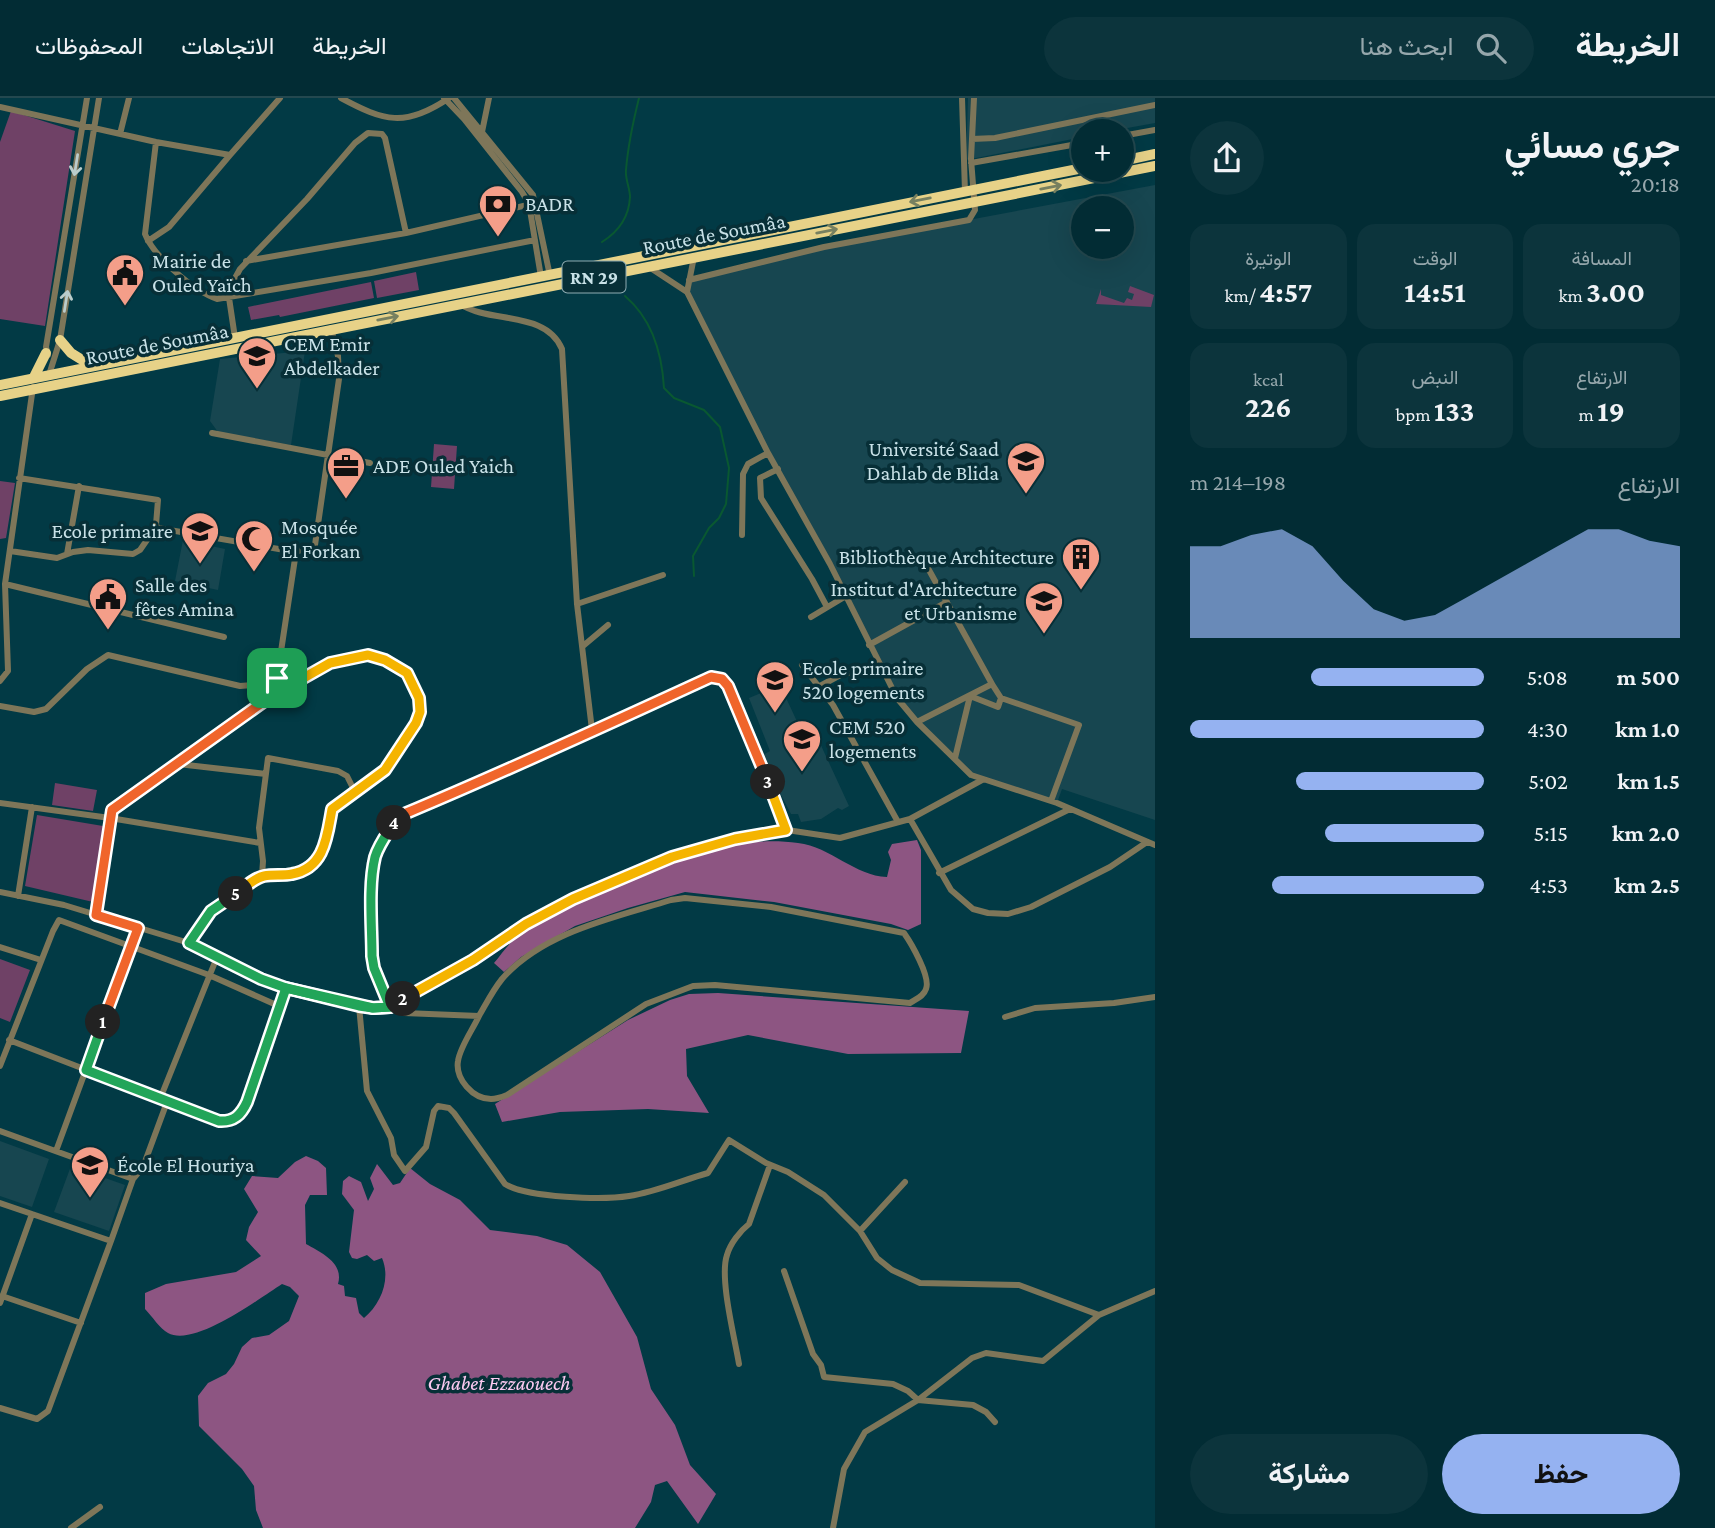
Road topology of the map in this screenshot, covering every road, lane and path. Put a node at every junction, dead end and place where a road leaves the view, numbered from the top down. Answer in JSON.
{"nodes":[{"id":1,"x":2,"y":98,"type":"edge"},
{"id":2,"x":87,"y":98,"type":"edge"},
{"id":3,"x":99,"y":98,"type":"edge"},
{"id":4,"x":129,"y":98,"type":"edge"},
{"id":5,"x":280,"y":98,"type":"edge"},
{"id":6,"x":341,"y":98,"type":"edge"},
{"id":7,"x":448,"y":98,"type":"edge"},
{"id":8,"x":489,"y":98,"type":"edge"},
{"id":9,"x":962,"y":98,"type":"edge"},
{"id":10,"x":974,"y":98,"type":"edge"},
{"id":11,"x":0,"y":105,"type":"edge"},
{"id":12,"x":1155,"y":105,"type":"edge"},
{"id":13,"x":82,"y":126,"type":"junction"},
{"id":14,"x":94,"y":128,"type":"junction"},
{"id":15,"x":1155,"y":130,"type":"edge"},
{"id":16,"x":482,"y":132,"type":"junction"},
{"id":17,"x":120,"y":134,"type":"junction"},
{"id":18,"x":1134,"y":134,"type":"edge"},
{"id":19,"x":972,"y":139,"type":"junction"},
{"id":20,"x":156,"y":142,"type":"junction"},
{"id":21,"x":1071,"y":145,"type":"edge"},
{"id":22,"x":1155,"y":154,"type":"edge"},
{"id":23,"x":230,"y":155,"type":"junction"},
{"id":24,"x":1134,"y":158,"type":"edge"},
{"id":25,"x":971,"y":163,"type":"junction"},
{"id":26,"x":1155,"y":166,"type":"edge"},
{"id":27,"x":1071,"y":171,"type":"edge"},
{"id":28,"x":969,"y":191,"type":"junction"},
{"id":29,"x":975,"y":202,"type":"junction"},
{"id":30,"x":532,"y":204,"type":"junction"},
{"id":31,"x":406,"y":233,"type":"junction"},
{"id":32,"x":536,"y":240,"type":"junction"},
{"id":33,"x":148,"y":241,"type":"junction"},
{"id":34,"x":694,"y":257,"type":"junction"},
{"id":35,"x":246,"y":261,"type":"junction"},
{"id":36,"x":647,"y":266,"type":"junction"},
{"id":37,"x":545,"y":276,"type":"junction"},
{"id":38,"x":689,"y":280,"type":"junction"},
{"id":39,"x":687,"y":292,"type":"junction"},
{"id":40,"x":228,"y":297,"type":"junction"},
{"id":41,"x":456,"y":299,"type":"junction"},
{"id":42,"x":330,"y":324,"type":"junction"},
{"id":43,"x":235,"y":338,"type":"junction"},
{"id":44,"x":60,"y":340,"type":"junction"},
{"id":45,"x":51,"y":355,"type":"junction"},
{"id":46,"x":93,"y":366,"type":"junction"},
{"id":47,"x":50,"y":374,"type":"junction"},
{"id":48,"x":34,"y":377,"type":"junction"},
{"id":49,"x":0,"y":385,"type":"edge"},
{"id":50,"x":36,"y":389,"type":"junction"},
{"id":51,"x":0,"y":396,"type":"edge"},
{"id":52,"x":212,"y":433,"type":"dead end"},
{"id":53,"x":768,"y":453,"type":"junction"},
{"id":54,"x":328,"y":456,"type":"junction"},
{"id":55,"x":370,"y":463,"type":"dead end"},
{"id":56,"x":778,"y":468,"type":"junction"},
{"id":57,"x":19,"y":478,"type":"junction"},
{"id":58,"x":79,"y":486,"type":"junction"},
{"id":59,"x":156,"y":527,"type":"junction"},
{"id":60,"x":742,"y":535,"type":"dead end"},
{"id":61,"x":10,"y":551,"type":"junction"},
{"id":62,"x":296,"y":552,"type":"junction"},
{"id":63,"x":67,"y":554,"type":"junction"},
{"id":64,"x":924,"y":561,"type":"dead end"},
{"id":65,"x":663,"y":575,"type":"dead end"},
{"id":66,"x":5,"y":584,"type":"junction"},
{"id":67,"x":846,"y":596,"type":"junction"},
{"id":68,"x":947,"y":603,"type":"junction"},
{"id":69,"x":578,"y":604,"type":"junction"},
{"id":70,"x":827,"y":607,"type":"junction"},
{"id":71,"x":811,"y":617,"type":"dead end"},
{"id":72,"x":608,"y":625,"type":"dead end"},
{"id":73,"x":224,"y":637,"type":"dead end"},
{"id":74,"x":869,"y":645,"type":"junction"},
{"id":75,"x":583,"y":646,"type":"junction"},
{"id":76,"x":802,"y":665,"type":"dead end"},
{"id":77,"x":882,"y":669,"type":"junction"},
{"id":78,"x":277,"y":678,"type":"junction"},
{"id":79,"x":0,"y":681,"type":"edge"},
{"id":80,"x":268,"y":684,"type":"junction"},
{"id":81,"x":992,"y":684,"type":"junction"},
{"id":82,"x":820,"y":686,"type":"junction"},
{"id":83,"x":284,"y":689,"type":"junction"},
{"id":84,"x":273,"y":695,"type":"junction"},
{"id":85,"x":970,"y":696,"type":"junction"},
{"id":86,"x":1001,"y":698,"type":"junction"},
{"id":87,"x":0,"y":706,"type":"edge"},
{"id":88,"x":917,"y":722,"type":"junction"},
{"id":89,"x":592,"y":730,"type":"junction"},
{"id":90,"x":955,"y":758,"type":"junction"},
{"id":91,"x":178,"y":764,"type":"junction"},
{"id":92,"x":266,"y":774,"type":"junction"},
{"id":93,"x":982,"y":780,"type":"junction"},
{"id":94,"x":355,"y":792,"type":"junction"},
{"id":95,"x":1051,"y":801,"type":"junction"},
{"id":96,"x":0,"y":803,"type":"edge"},
{"id":97,"x":32,"y":807,"type":"junction"},
{"id":98,"x":1070,"y":808,"type":"junction"},
{"id":99,"x":110,"y":818,"type":"junction"},
{"id":100,"x":909,"y":818,"type":"junction"},
{"id":101,"x":898,"y":822,"type":"junction"},
{"id":102,"x":786,"y":830,"type":"junction"},
{"id":103,"x":1147,"y":842,"type":"junction"},
{"id":104,"x":260,"y":843,"type":"junction"},
{"id":105,"x":1155,"y":845,"type":"edge"},
{"id":106,"x":939,"y":873,"type":"junction"},
{"id":107,"x":262,"y":876,"type":"junction"},
{"id":108,"x":0,"y":892,"type":"edge"},
{"id":109,"x":18,"y":895,"type":"junction"},
{"id":110,"x":64,"y":905,"type":"junction"},
{"id":111,"x":96,"y":915,"type":"junction"},
{"id":112,"x":59,"y":920,"type":"junction"},
{"id":113,"x":138,"y":928,"type":"junction"},
{"id":114,"x":189,"y":943,"type":"junction"},
{"id":115,"x":131,"y":946,"type":"junction"},
{"id":116,"x":0,"y":947,"type":"edge"},
{"id":117,"x":217,"y":957,"type":"junction"},
{"id":118,"x":41,"y":960,"type":"junction"},
{"id":119,"x":209,"y":975,"type":"junction"},
{"id":120,"x":286,"y":988,"type":"junction"},
{"id":121,"x":1155,"y":996,"type":"edge"},
{"id":122,"x":359,"y":1006,"type":"junction"},
{"id":123,"x":281,"y":1007,"type":"junction"},
{"id":124,"x":390,"y":1007,"type":"junction"},
{"id":125,"x":479,"y":1016,"type":"junction"},
{"id":126,"x":1005,"y":1017,"type":"dead end"},
{"id":127,"x":9,"y":1040,"type":"junction"},
{"id":128,"x":0,"y":1066,"type":"edge"},
{"id":129,"x":86,"y":1070,"type":"junction"},
{"id":130,"x":164,"y":1100,"type":"junction"},
{"id":131,"x":0,"y":1131,"type":"edge"},
{"id":132,"x":56,"y":1152,"type":"junction"},
{"id":133,"x":770,"y":1165,"type":"junction"},
{"id":134,"x":134,"y":1180,"type":"junction"},
{"id":135,"x":905,"y":1182,"type":"dead end"},
{"id":136,"x":0,"y":1203,"type":"edge"},
{"id":137,"x":32,"y":1214,"type":"junction"},
{"id":138,"x":860,"y":1231,"type":"junction"},
{"id":139,"x":111,"y":1241,"type":"junction"},
{"id":140,"x":783,"y":1271,"type":"dead end"},
{"id":141,"x":1155,"y":1291,"type":"edge"},
{"id":142,"x":1,"y":1298,"type":"edge"},
{"id":143,"x":1099,"y":1315,"type":"junction"},
{"id":144,"x":81,"y":1323,"type":"junction"},
{"id":145,"x":739,"y":1364,"type":"dead end"},
{"id":146,"x":918,"y":1400,"type":"junction"},
{"id":147,"x":0,"y":1408,"type":"edge"},
{"id":148,"x":995,"y":1422,"type":"dead end"},
{"id":149,"x":100,"y":1507,"type":"dead end"},
{"id":150,"x":71,"y":1528,"type":"edge"},
{"id":151,"x":833,"y":1528,"type":"edge"}],
"edges":[{"from":1,"to":11,"type":"street"},
{"from":2,"to":13,"type":"street"},
{"from":3,"to":14,"type":"street"},
{"from":4,"to":17,"type":"street"},
{"from":5,"to":23,"type":"street"},
{"from":6,"to":7,"type":"street"},
{"from":7,"to":16,"type":"street"},
{"from":7,"to":30,"type":"street"},
{"from":8,"to":16,"type":"street"},
{"from":9,"to":28,"type":"street"},
{"from":10,"to":19,"type":"street"},
{"from":11,"to":13,"type":"street"},
{"from":12,"to":19,"type":"street"},
{"from":13,"to":14,"type":"street"},
{"from":13,"to":45,"type":"street","one_way":true},
{"from":14,"to":17,"type":"street"},
{"from":44,"to":14,"type":"street","one_way":true},
{"from":15,"to":18,"type":"street"},
{"from":16,"to":30,"type":"street"},
{"from":17,"to":20,"type":"street"},
{"from":19,"to":25,"type":"street"},
{"from":20,"to":23,"type":"street"},
{"from":20,"to":33,"type":"street"},
{"from":21,"to":25,"type":"street"},
{"from":22,"to":24,"type":"highway"},
{"from":23,"to":33,"type":"street"},
{"from":25,"to":28,"type":"street"},
{"from":29,"to":26,"type":"highway","name":"Route de Soumâa","number":"RN 29","one_way":true},
{"from":27,"to":28,"type":"highway","name":"Route de Soumâa","number":"RN 29"},
{"from":28,"to":29,"type":"street"},
{"from":28,"to":37,"type":"highway","name":"Route de Soumâa","number":"RN 29","one_way":true},
{"from":34,"to":29,"type":"highway","name":"Route de Soumâa","number":"RN 29","one_way":true},
{"from":29,"to":38,"type":"street"},
{"from":30,"to":31,"type":"street"},
{"from":30,"to":32,"type":"street"},
{"from":30,"to":37,"type":"street"},
{"from":31,"to":35,"type":"street"},
{"from":31,"to":35,"type":"street"},
{"from":32,"to":37,"type":"street"},
{"from":32,"to":40,"type":"street"},
{"from":33,"to":40,"type":"street"},
{"from":34,"to":36,"type":"highway","name":"Route de Soumâa","number":"RN 29"},
{"from":34,"to":38,"type":"street"},
{"from":35,"to":40,"type":"street"},
{"from":36,"to":39,"type":"street"},
{"from":36,"to":41,"type":"highway","name":"Route de Soumâa","number":"RN 29"},
{"from":37,"to":41,"type":"highway","name":"Route de Soumâa","number":"RN 29"},
{"from":38,"to":39,"type":"street"},
{"from":39,"to":53,"type":"street"},
{"from":40,"to":43,"type":"street"},
{"from":41,"to":42,"type":"highway","name":"Route de Soumâa","number":"RN 29"},
{"from":41,"to":69,"type":"street"},
{"from":42,"to":43,"type":"highway","name":"Route de Soumâa","number":"RN 29"},
{"from":42,"to":50,"type":"highway","name":"Route de Soumâa","number":"RN 29"},
{"from":42,"to":54,"type":"street"},
{"from":43,"to":46,"type":"highway","name":"Route de Soumâa","number":"RN 29"},
{"from":44,"to":45,"type":"street"},
{"from":44,"to":46,"type":"highway"},
{"from":45,"to":47,"type":"street"},
{"from":45,"to":48,"type":"highway"},
{"from":46,"to":47,"type":"highway","name":"Route de Soumâa","number":"RN 29"},
{"from":47,"to":48,"type":"highway","name":"Route de Soumâa","number":"RN 29"},
{"from":47,"to":50,"type":"street"},
{"from":48,"to":49,"type":"highway","number":"RN 29"},
{"from":48,"to":50,"type":"street"},
{"from":50,"to":51,"type":"highway","number":"RN 29"},
{"from":50,"to":57,"type":"street"},
{"from":52,"to":54,"type":"street"},
{"from":53,"to":56,"type":"street"},
{"from":53,"to":60,"type":"street"},
{"from":54,"to":55,"type":"street"},
{"from":54,"to":62,"type":"street"},
{"from":56,"to":67,"type":"street"},
{"from":56,"to":70,"type":"street"},
{"from":57,"to":58,"type":"street"},
{"from":57,"to":61,"type":"street"},
{"from":58,"to":59,"type":"street"},
{"from":58,"to":63,"type":"street"},
{"from":59,"to":62,"type":"street"},
{"from":59,"to":63,"type":"street"},
{"from":61,"to":63,"type":"street"},
{"from":61,"to":66,"type":"street"},
{"from":62,"to":78,"type":"street"},
{"from":64,"to":68,"type":"street"},
{"from":65,"to":69,"type":"street"},
{"from":66,"to":73,"type":"street"},
{"from":66,"to":79,"type":"street"},
{"from":67,"to":70,"type":"street"},
{"from":67,"to":74,"type":"street"},
{"from":68,"to":74,"type":"street"},
{"from":68,"to":81,"type":"street"},
{"from":69,"to":75,"type":"street"},
{"from":70,"to":71,"type":"street"},
{"from":72,"to":75,"type":"street"},
{"from":74,"to":77,"type":"street"},
{"from":75,"to":89,"type":"street"},
{"from":76,"to":82,"type":"street"},
{"from":77,"to":82,"type":"street"},
{"from":77,"to":88,"type":"street"},
{"from":78,"to":80,"type":"street"},
{"from":78,"to":83,"type":"street"},
{"from":80,"to":84,"type":"street"},
{"from":80,"to":87,"type":"street"},
{"from":81,"to":85,"type":"street"},
{"from":81,"to":86,"type":"street"},
{"from":82,"to":101,"type":"street"},
{"from":83,"to":84,"type":"street"},
{"from":83,"to":94,"type":"street"},
{"from":84,"to":91,"type":"street"},
{"from":85,"to":86,"type":"street"},
{"from":85,"to":88,"type":"street"},
{"from":85,"to":90,"type":"street"},
{"from":86,"to":95,"type":"street"},
{"from":88,"to":90,"type":"street"},
{"from":89,"to":102,"type":"street"},
{"from":89,"to":124,"type":"street"},
{"from":90,"to":93,"type":"street"},
{"from":91,"to":92,"type":"street"},
{"from":91,"to":99,"type":"street"},
{"from":92,"to":94,"type":"street"},
{"from":92,"to":104,"type":"street"},
{"from":93,"to":95,"type":"street"},
{"from":93,"to":100,"type":"street"},
{"from":94,"to":107,"type":"street"},
{"from":95,"to":98,"type":"street"},
{"from":96,"to":97,"type":"street"},
{"from":97,"to":99,"type":"street"},
{"from":97,"to":109,"type":"street"},
{"from":98,"to":103,"type":"street"},
{"from":98,"to":106,"type":"street"},
{"from":99,"to":104,"type":"street"},
{"from":99,"to":111,"type":"street"},
{"from":100,"to":101,"type":"street"},
{"from":100,"to":106,"type":"street"},
{"from":101,"to":102,"type":"street"},
{"from":102,"to":124,"type":"street"},
{"from":103,"to":105,"type":"street"},
{"from":103,"to":106,"type":"street"},
{"from":104,"to":107,"type":"street"},
{"from":107,"to":114,"type":"street"},
{"from":108,"to":109,"type":"street"},
{"from":109,"to":110,"type":"street"},
{"from":110,"to":111,"type":"street"},
{"from":110,"to":112,"type":"street"},
{"from":111,"to":113,"type":"street"},
{"from":112,"to":115,"type":"street"},
{"from":112,"to":118,"type":"street"},
{"from":113,"to":114,"type":"street"},
{"from":113,"to":115,"type":"street"},
{"from":114,"to":117,"type":"street"},
{"from":115,"to":119,"type":"street"},
{"from":115,"to":129,"type":"street"},
{"from":116,"to":118,"type":"street"},
{"from":117,"to":119,"type":"street"},
{"from":117,"to":120,"type":"street"},
{"from":118,"to":127,"type":"street"},
{"from":119,"to":123,"type":"street"},
{"from":119,"to":130,"type":"street"},
{"from":120,"to":122,"type":"street"},
{"from":120,"to":123,"type":"street"},
{"from":121,"to":126,"type":"street"},
{"from":122,"to":124,"type":"street"},
{"from":122,"to":133,"type":"street"},
{"from":123,"to":130,"type":"street"},
{"from":124,"to":125,"type":"street"},
{"from":125,"to":125,"type":"street"},
{"from":127,"to":128,"type":"street"},
{"from":127,"to":129,"type":"street"},
{"from":129,"to":130,"type":"street"},
{"from":129,"to":132,"type":"street"},
{"from":130,"to":134,"type":"street"},
{"from":131,"to":132,"type":"street"},
{"from":132,"to":134,"type":"street"},
{"from":133,"to":138,"type":"street"},
{"from":133,"to":145,"type":"street"},
{"from":134,"to":139,"type":"street"},
{"from":135,"to":138,"type":"street"},
{"from":136,"to":137,"type":"street"},
{"from":137,"to":139,"type":"street"},
{"from":137,"to":142,"type":"street"},
{"from":138,"to":143,"type":"street"},
{"from":139,"to":144,"type":"street"},
{"from":140,"to":146,"type":"street"},
{"from":141,"to":143,"type":"street"},
{"from":142,"to":144,"type":"street"},
{"from":143,"to":146,"type":"street"},
{"from":144,"to":147,"type":"street"},
{"from":146,"to":148,"type":"street"},
{"from":146,"to":151,"type":"street"},
{"from":149,"to":150,"type":"street"}]}
